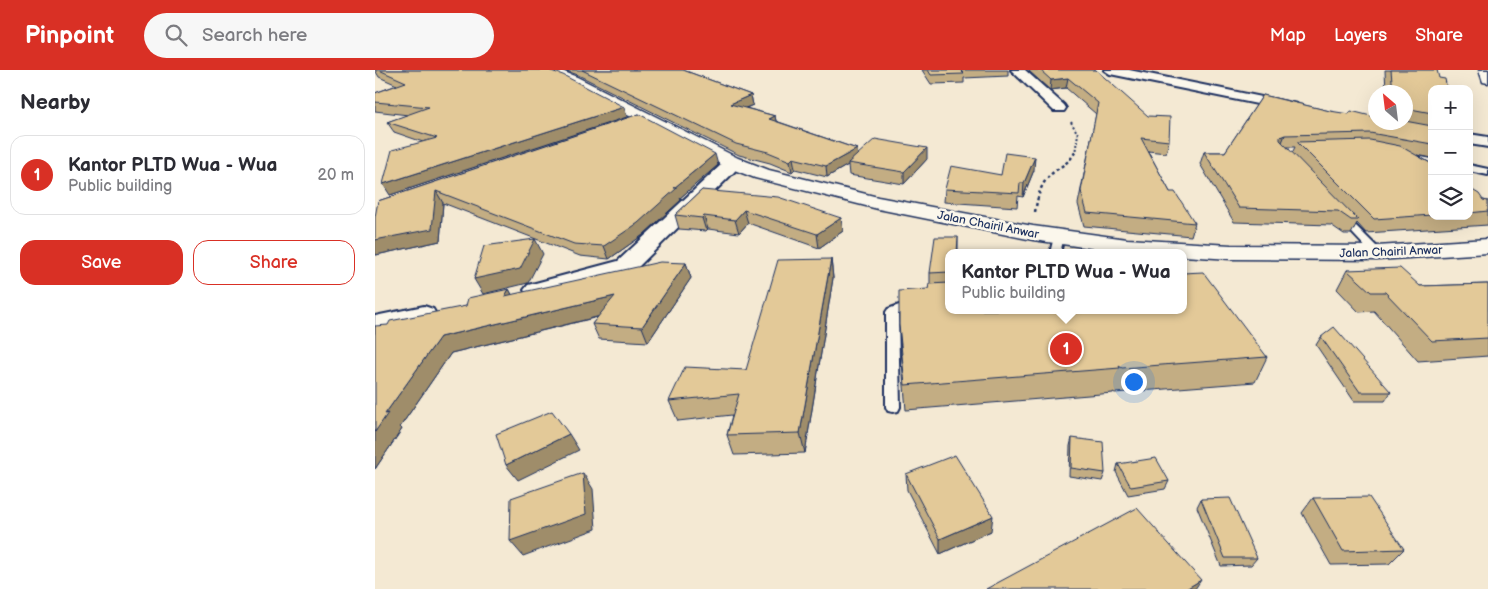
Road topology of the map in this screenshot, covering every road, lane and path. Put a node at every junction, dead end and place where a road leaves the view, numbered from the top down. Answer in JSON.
{"nodes":[{"id":1,"x":531,"y":70,"type":"edge"},
{"id":2,"x":546,"y":70,"type":"edge"},
{"id":3,"x":1017,"y":70,"type":"edge"},
{"id":4,"x":1110,"y":70,"type":"edge"},
{"id":5,"x":1486,"y":70,"type":"edge"},
{"id":6,"x":1488,"y":79,"type":"edge"},
{"id":7,"x":1059,"y":108,"type":"joint"},
{"id":8,"x":1302,"y":109,"type":"edge"},
{"id":9,"x":635,"y":121,"type":"junction"},
{"id":10,"x":1473,"y":140,"type":"edge"},
{"id":11,"x":1488,"y":142,"type":"edge"},
{"id":12,"x":1403,"y":156,"type":"edge"},
{"id":13,"x":1428,"y":161,"type":"edge"},
{"id":14,"x":728,"y":168,"type":"junction"},
{"id":15,"x":1473,"y":169,"type":"edge"},
{"id":16,"x":1488,"y":172,"type":"edge"},
{"id":17,"x":1337,"y":212,"type":"edge"},
{"id":18,"x":1033,"y":233,"type":"junction"},
{"id":19,"x":1057,"y":245,"type":"edge"},
{"id":20,"x":1488,"y":246,"type":"edge"},
{"id":21,"x":1086,"y":249,"type":"edge"},
{"id":22,"x":1165,"y":249,"type":"edge"},
{"id":23,"x":1187,"y":251,"type":"edge"},
{"id":24,"x":1377,"y":253,"type":"junction"},
{"id":25,"x":1488,"y":256,"type":"edge"},
{"id":26,"x":1293,"y":259,"type":"junction"},
{"id":27,"x":1187,"y":261,"type":"edge"},
{"id":28,"x":518,"y":295,"type":"edge"},
{"id":29,"x":945,"y":301,"type":"edge"},
{"id":30,"x":442,"y":311,"type":"edge"},
{"id":31,"x":375,"y":324,"type":"edge"},
{"id":32,"x":893,"y":407,"type":"dead end"}],
"edges":[{"from":1,"to":9,"type":"main road","name":"Jalan Chairil Anwar"},
{"from":2,"to":9,"type":"main road","name":"Jalan Chairil Anwar"},
{"from":3,"to":7,"type":"street"},
{"from":4,"to":8,"type":"street"},
{"from":5,"to":6,"type":"main road"},
{"from":7,"to":18,"type":"path"},
{"from":9,"to":14,"type":"main road","name":"Jalan Chairil Anwar"},
{"from":9,"to":18,"type":"main road","name":"Jalan Chairil Anwar"},
{"from":10,"to":11,"type":"street"},
{"from":12,"to":13,"type":"lane"},
{"from":14,"to":19,"type":"main road","name":"Jalan Chairil Anwar"},
{"from":14,"to":28,"type":"street"},
{"from":15,"to":16,"type":"lane"},
{"from":17,"to":24,"type":"lane"},
{"from":18,"to":19,"type":"main road","name":"Jalan Chairil Anwar"},
{"from":19,"to":21,"type":"main road","name":"Jalan Chairil Anwar"},
{"from":19,"to":22,"type":"main road","name":"Jalan Chairil Anwar"},
{"from":20,"to":24,"type":"main road","name":"Jalan Chairil Anwar"},
{"from":23,"to":26,"type":"main road","name":"Jalan Chairil Anwar"},
{"from":24,"to":26,"type":"main road","name":"Jalan Chairil Anwar"},
{"from":25,"to":26,"type":"main road","name":"Jalan Chairil Anwar"},
{"from":26,"to":27,"type":"main road","name":"Jalan Chairil Anwar"},
{"from":29,"to":32,"type":"lane"},
{"from":30,"to":31,"type":"street"}]}
